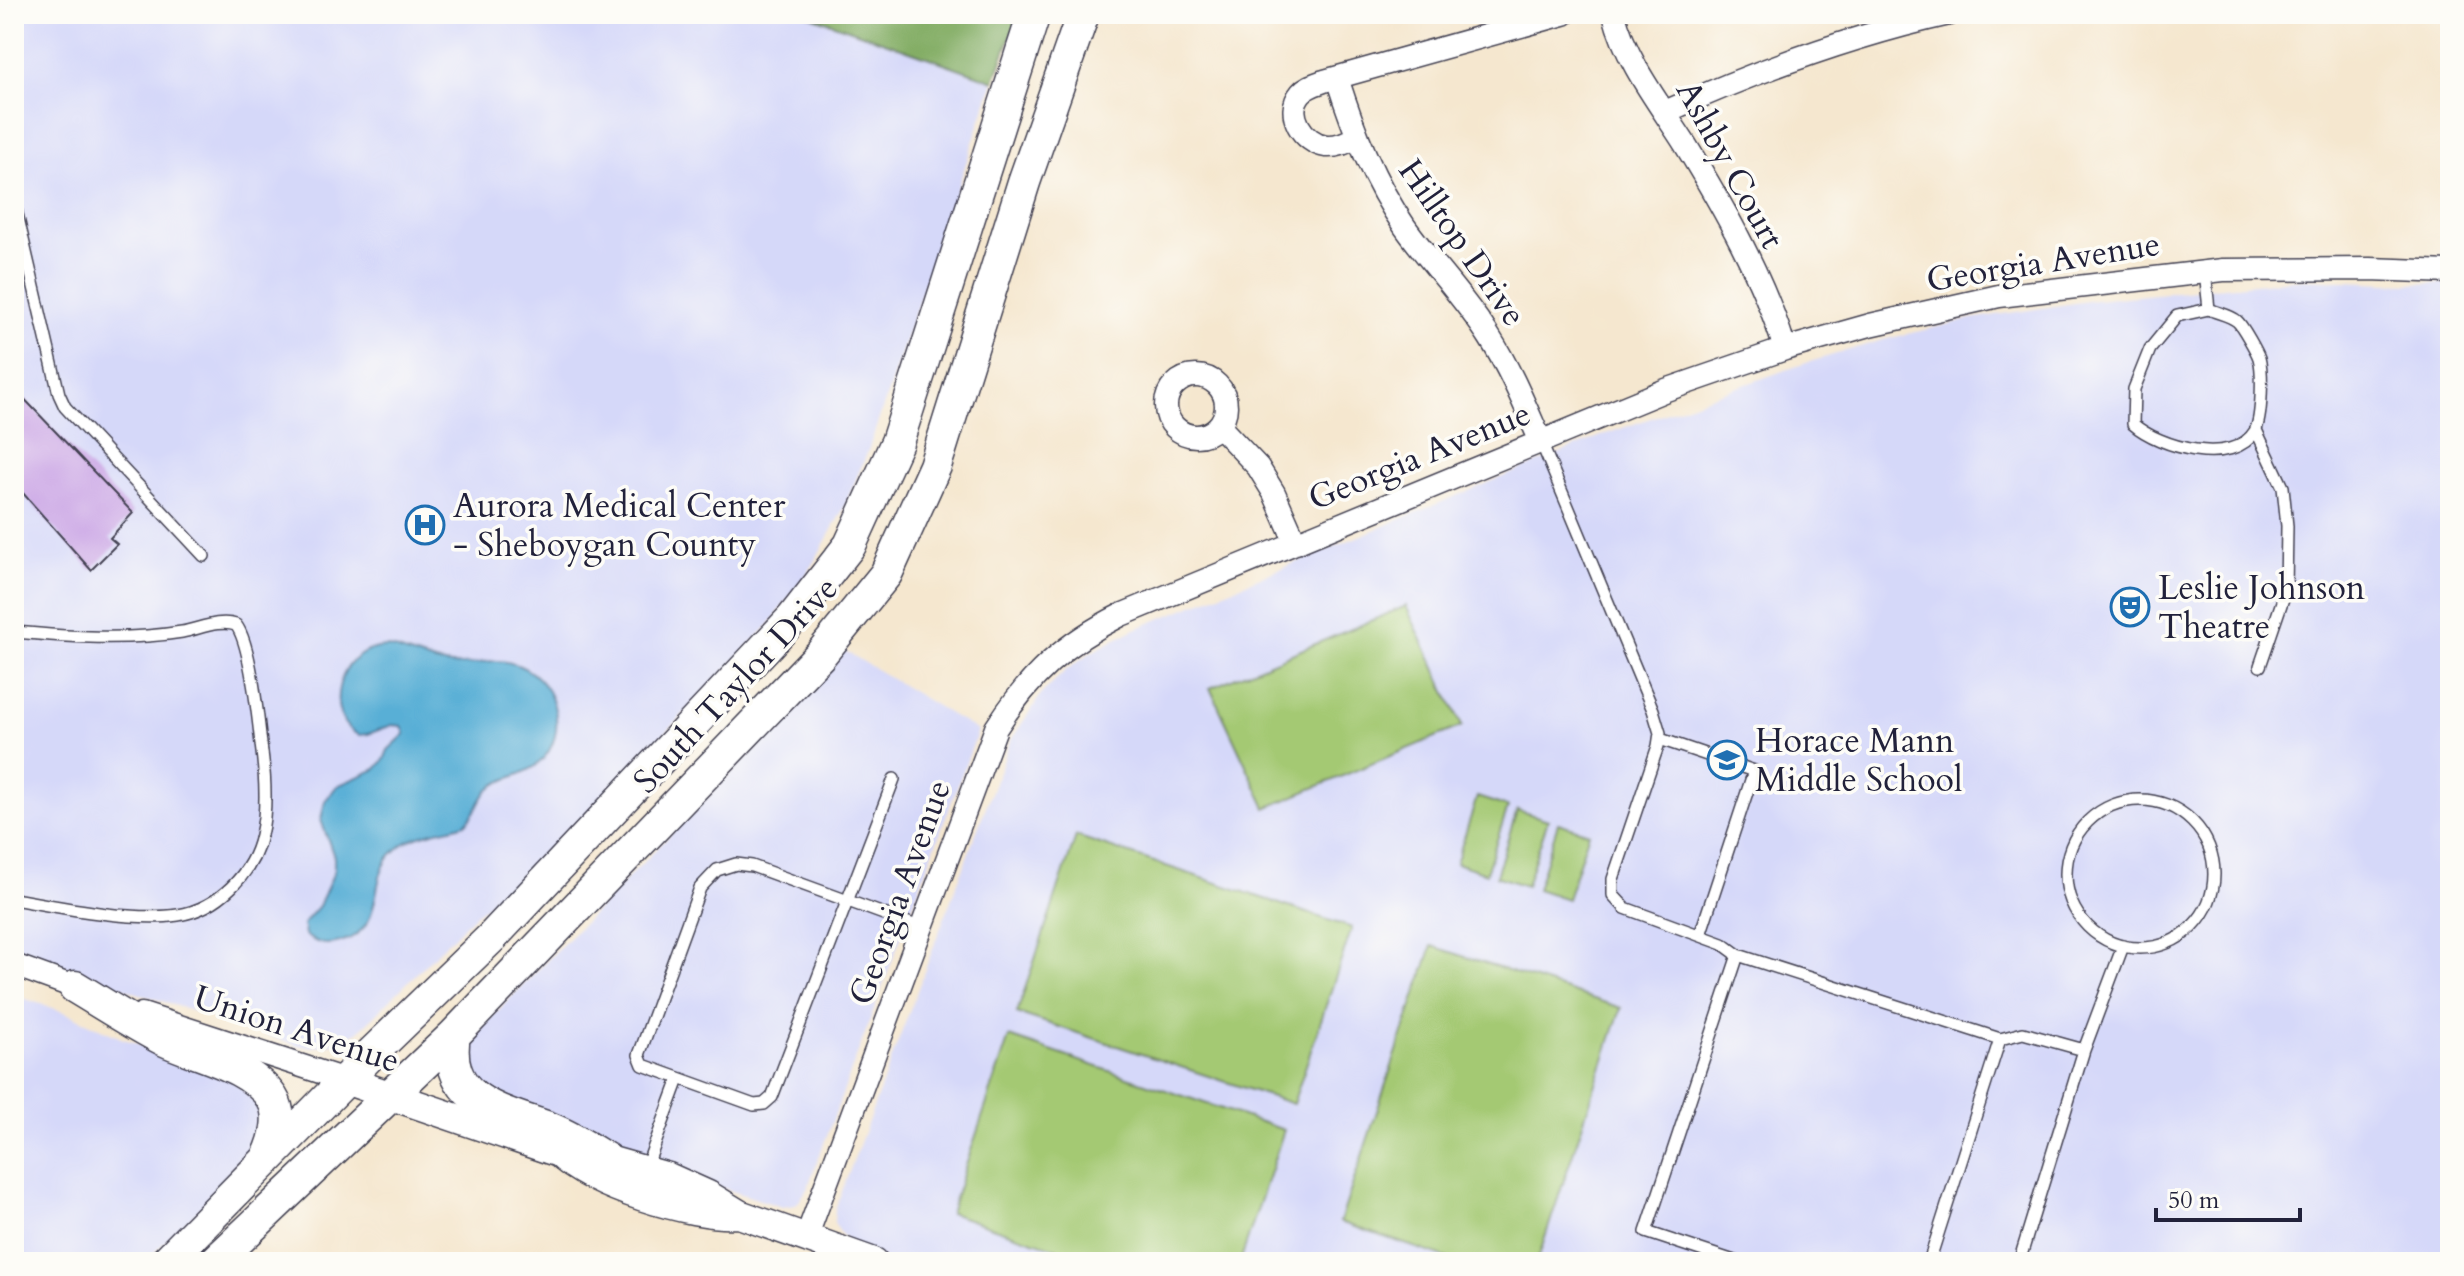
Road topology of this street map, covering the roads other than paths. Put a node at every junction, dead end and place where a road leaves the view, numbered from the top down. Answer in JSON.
{"nodes":[{"id":1,"x":1034,"y":14,"type":"edge"},
{"id":2,"x":1083,"y":14,"type":"edge"},
{"id":3,"x":1564,"y":14,"type":"edge"},
{"id":4,"x":1614,"y":14,"type":"edge"},
{"id":5,"x":1949,"y":14,"type":"edge"},
{"id":6,"x":1337,"y":78,"type":"junction"},
{"id":7,"x":1665,"y":112,"type":"junction"},
{"id":8,"x":1357,"y":137,"type":"junction"},
{"id":9,"x":14,"y":201,"type":"edge"},
{"id":10,"x":2205,"y":272,"type":"junction"},
{"id":11,"x":2450,"y":272,"type":"edge"},
{"id":12,"x":2209,"y":309,"type":"junction"},
{"id":13,"x":1785,"y":349,"type":"junction"},
{"id":14,"x":1219,"y":426,"type":"dead end"},
{"id":15,"x":2256,"y":430,"type":"junction"},
{"id":16,"x":1541,"y":442,"type":"junction"},
{"id":17,"x":1296,"y":543,"type":"junction"},
{"id":18,"x":204,"y":556,"type":"dead end"},
{"id":19,"x":14,"y":632,"type":"edge"},
{"id":20,"x":2260,"y":666,"type":"dead end"},
{"id":21,"x":1660,"y":739,"type":"junction"},
{"id":22,"x":894,"y":779,"type":"dead end"},
{"id":23,"x":14,"y":899,"type":"edge"},
{"id":24,"x":848,"y":901,"type":"junction"},
{"id":25,"x":922,"y":928,"type":"junction"},
{"id":26,"x":1700,"y":935,"type":"junction"},
{"id":27,"x":2123,"y":946,"type":"junction"},
{"id":28,"x":1738,"y":955,"type":"junction"},
{"id":29,"x":14,"y":965,"type":"edge"},
{"id":30,"x":75,"y":987,"type":"junction"},
{"id":31,"x":454,"y":1035,"type":"junction"},
{"id":32,"x":2000,"y":1039,"type":"junction"},
{"id":33,"x":2084,"y":1050,"type":"junction"},
{"id":34,"x":679,"y":1079,"type":"junction"},
{"id":35,"x":345,"y":1080,"type":"junction"},
{"id":36,"x":389,"y":1095,"type":"junction"},
{"id":37,"x":559,"y":1153,"type":"junction"},
{"id":38,"x":606,"y":1159,"type":"junction"},
{"id":39,"x":265,"y":1162,"type":"junction"},
{"id":40,"x":645,"y":1170,"type":"junction"},
{"id":41,"x":739,"y":1214,"type":"junction"},
{"id":42,"x":806,"y":1238,"type":"junction"},
{"id":43,"x":166,"y":1262,"type":"edge"},
{"id":44,"x":215,"y":1262,"type":"edge"},
{"id":45,"x":874,"y":1262,"type":"edge"},
{"id":46,"x":1737,"y":1262,"type":"edge"},
{"id":47,"x":1929,"y":1262,"type":"edge"},
{"id":48,"x":2019,"y":1262,"type":"edge"}],
"edges":[{"from":1,"to":35,"type":"main road","name":"South Taylor Drive"},
{"from":2,"to":31,"type":"main road","name":"South Taylor Drive"},
{"from":3,"to":6,"type":"street"},
{"from":4,"to":7,"type":"street","name":"Ashby Court"},
{"from":5,"to":7,"type":"street"},
{"from":6,"to":8,"type":"street","name":"Hilltop Drive"},
{"from":6,"to":8,"type":"street"},
{"from":7,"to":13,"type":"street","name":"Ashby Court"},
{"from":8,"to":16,"type":"street","name":"Hilltop Drive"},
{"from":9,"to":18,"type":"lane"},
{"from":10,"to":11,"type":"street","name":"Georgia Avenue"},
{"from":10,"to":12,"type":"lane"},
{"from":10,"to":13,"type":"street","name":"Georgia Avenue"},
{"from":12,"to":15,"type":"lane"},
{"from":12,"to":15,"type":"lane"},
{"from":13,"to":16,"type":"street","name":"Georgia Avenue"},
{"from":14,"to":17,"type":"street"},
{"from":15,"to":20,"type":"lane"},
{"from":16,"to":17,"type":"street","name":"Georgia Avenue"},
{"from":16,"to":21,"type":"lane"},
{"from":17,"to":25,"type":"street","name":"Georgia Avenue"},
{"from":19,"to":23,"type":"lane"},
{"from":21,"to":26,"type":"lane"},
{"from":21,"to":26,"type":"lane"},
{"from":22,"to":24,"type":"lane"},
{"from":24,"to":25,"type":"lane"},
{"from":24,"to":34,"type":"lane"},
{"from":24,"to":34,"type":"lane"},
{"from":25,"to":42,"type":"street","name":"Georgia Avenue"},
{"from":26,"to":28,"type":"lane"},
{"from":27,"to":27,"type":"lane"},
{"from":27,"to":33,"type":"lane"},
{"from":28,"to":32,"type":"lane"},
{"from":28,"to":46,"type":"lane"},
{"from":29,"to":30,"type":"street","name":"Union Avenue"},
{"from":30,"to":35,"type":"street","name":"Union Avenue"},
{"from":30,"to":39,"type":"main road"},
{"from":31,"to":36,"type":"main road","name":"South Taylor Drive"},
{"from":31,"to":38,"type":"main road"},
{"from":32,"to":33,"type":"lane"},
{"from":32,"to":47,"type":"lane"},
{"from":33,"to":48,"type":"lane"},
{"from":34,"to":40,"type":"lane"},
{"from":35,"to":36,"type":"street","name":"Union Avenue"},
{"from":35,"to":39,"type":"main road","name":"South Taylor Drive"},
{"from":36,"to":37,"type":"street","name":"Union Avenue"},
{"from":36,"to":44,"type":"main road","name":"South Taylor Drive"},
{"from":37,"to":38,"type":"street","name":"Union Avenue"},
{"from":37,"to":41,"type":"street","name":"Union Avenue"},
{"from":38,"to":40,"type":"street","name":"Union Avenue"},
{"from":39,"to":43,"type":"main road","name":"South Taylor Drive"},
{"from":40,"to":41,"type":"street","name":"Union Avenue"},
{"from":41,"to":42,"type":"street","name":"Union Avenue"},
{"from":42,"to":45,"type":"street","name":"Union Avenue"}]}
